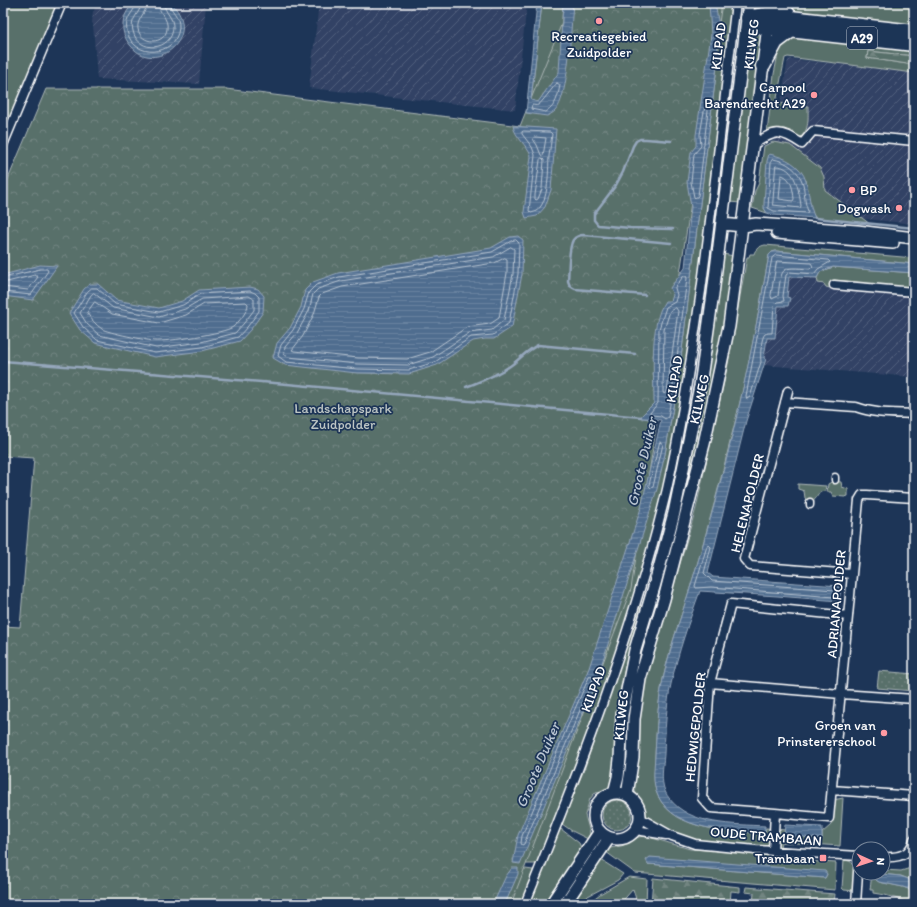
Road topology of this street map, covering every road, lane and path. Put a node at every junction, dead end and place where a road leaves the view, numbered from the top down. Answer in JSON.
{"nodes":[{"id":1,"x":62,"y":3,"type":"edge"},
{"id":2,"x":736,"y":3,"type":"edge"},
{"id":3,"x":749,"y":3,"type":"edge"},
{"id":4,"x":779,"y":3,"type":"edge"},
{"id":5,"x":770,"y":15,"type":"edge"},
{"id":6,"x":748,"y":18,"type":"junction"},
{"id":7,"x":792,"y":24,"type":"junction"},
{"id":8,"x":914,"y":32,"type":"edge"},
{"id":9,"x":914,"y":44,"type":"edge"},
{"id":10,"x":764,"y":66,"type":"junction"},
{"id":11,"x":914,"y":141,"type":"edge"},
{"id":12,"x":3,"y":145,"type":"edge"},
{"id":13,"x":753,"y":145,"type":"junction"},
{"id":14,"x":722,"y":224,"type":"junction"},
{"id":15,"x":743,"y":226,"type":"junction"},
{"id":16,"x":914,"y":238,"type":"edge"},
{"id":17,"x":914,"y":245,"type":"edge"},
{"id":18,"x":834,"y":285,"type":"dead end"},
{"id":19,"x":914,"y":292,"type":"edge"},
{"id":20,"x":788,"y":391,"type":"dead end"},
{"id":21,"x":785,"y":402,"type":"junction"},
{"id":22,"x":914,"y":414,"type":"edge"},
{"id":23,"x":914,"y":498,"type":"edge"},
{"id":24,"x":852,"y":574,"type":"junction"},
{"id":25,"x":848,"y":616,"type":"junction"},
{"id":26,"x":710,"y":683,"type":"junction"},
{"id":27,"x":841,"y":694,"type":"junction"},
{"id":28,"x":914,"y":698,"type":"edge"},
{"id":29,"x":832,"y":790,"type":"junction"},
{"id":30,"x":614,"y":793,"type":"junction"},
{"id":31,"x":627,"y":795,"type":"junction"},
{"id":32,"x":914,"y":796,"type":"edge"},
{"id":33,"x":775,"y":813,"type":"junction"},
{"id":34,"x":640,"y":818,"type":"junction"},
{"id":35,"x":636,"y":830,"type":"junction"},
{"id":36,"x":604,"y":835,"type":"junction"},
{"id":37,"x":672,"y":836,"type":"junction"},
{"id":38,"x":914,"y":844,"type":"edge"},
{"id":39,"x":772,"y":851,"type":"junction"},
{"id":40,"x":851,"y":856,"type":"edge"},
{"id":41,"x":891,"y":857,"type":"edge"},
{"id":42,"x":857,"y":881,"type":"edge"},
{"id":43,"x":525,"y":904,"type":"edge"},
{"id":44,"x":551,"y":904,"type":"edge"},
{"id":45,"x":565,"y":904,"type":"edge"},
{"id":46,"x":856,"y":904,"type":"edge"}],
"edges":[{"from":1,"to":12,"type":"street"},
{"from":2,"to":43,"type":"street","name":"KILPAD"},
{"from":3,"to":6,"type":"main road","name":"KILWEG"},
{"from":4,"to":7,"type":"highway"},
{"from":5,"to":6,"type":"highway","number":"A29"},
{"from":5,"to":7,"type":"highway","number":"A29"},
{"from":5,"to":10,"type":"main road","name":"KILWEG"},
{"from":6,"to":14,"type":"main road","name":"KILWEG"},
{"from":7,"to":8,"type":"highway","number":"A29"},
{"from":7,"to":9,"type":"highway","number":"A29"},
{"from":7,"to":10,"type":"highway"},
{"from":10,"to":13,"type":"main road","name":"KILWEG"},
{"from":11,"to":13,"type":"street"},
{"from":13,"to":15,"type":"main road","name":"KILWEG"},
{"from":14,"to":15,"type":"main road"},
{"from":14,"to":30,"type":"main road","name":"KILWEG"},
{"from":15,"to":16,"type":"main road"},
{"from":15,"to":17,"type":"main road"},
{"from":15,"to":31,"type":"main road","name":"KILWEG"},
{"from":18,"to":19,"type":"street"},
{"from":20,"to":21,"type":"street","name":"HELENAPOLDER"},
{"from":21,"to":22,"type":"street"},
{"from":21,"to":24,"type":"street","name":"HELENAPOLDER"},
{"from":23,"to":24,"type":"street","name":"ADRIANAPOLDER"},
{"from":24,"to":25,"type":"street","name":"ADRIANAPOLDER"},
{"from":25,"to":26,"type":"street","name":"HEDWIGEPOLDER"},
{"from":25,"to":27,"type":"street","name":"ADRIANAPOLDER"},
{"from":26,"to":27,"type":"street"},
{"from":26,"to":33,"type":"street","name":"HEDWIGEPOLDER"},
{"from":27,"to":28,"type":"street"},
{"from":27,"to":29,"type":"street","name":"HEDWIGEPOLDER"},
{"from":29,"to":32,"type":"street"},
{"from":29,"to":33,"type":"street","name":"HEDWIGEPOLDER"},
{"from":30,"to":31,"type":"main road"},
{"from":30,"to":36,"type":"main road"},
{"from":31,"to":34,"type":"main road"},
{"from":33,"to":39,"type":"street"},
{"from":34,"to":35,"type":"main road"},
{"from":34,"to":37,"type":"street"},
{"from":35,"to":36,"type":"main road"},
{"from":35,"to":37,"type":"street"},
{"from":36,"to":44,"type":"main road"},
{"from":36,"to":45,"type":"main road"},
{"from":37,"to":39,"type":"street","name":"OUDE TRAMBAAN"},
{"from":38,"to":41,"type":"street"},
{"from":39,"to":40,"type":"street","name":"OUDE TRAMBAAN"},
{"from":42,"to":46,"type":"street"}]}
